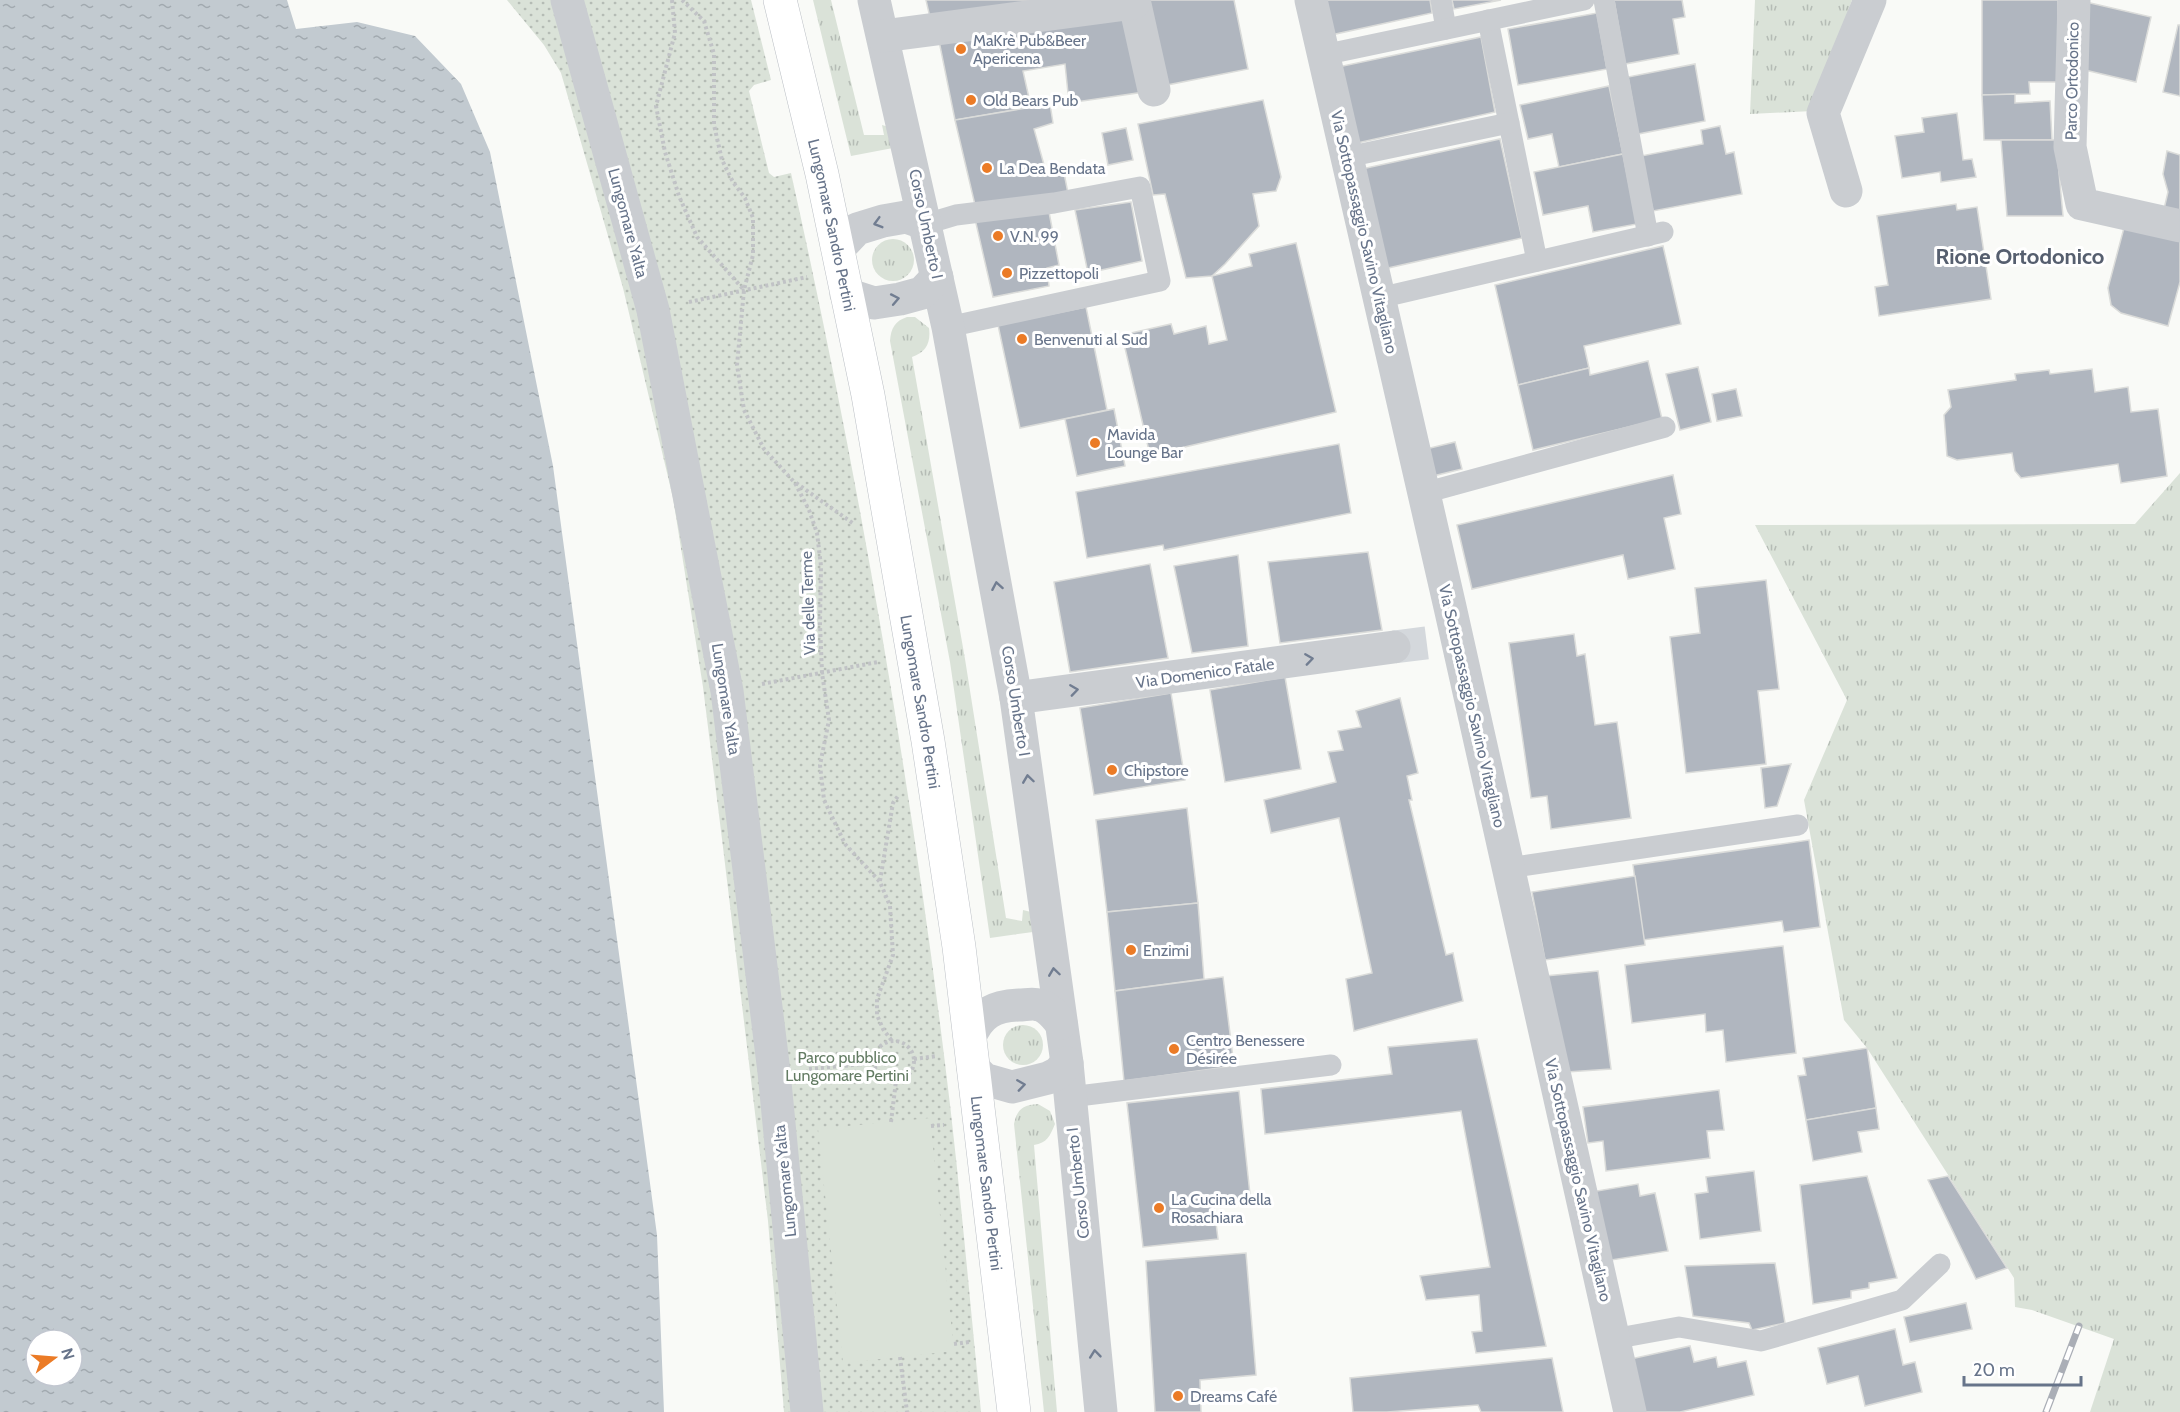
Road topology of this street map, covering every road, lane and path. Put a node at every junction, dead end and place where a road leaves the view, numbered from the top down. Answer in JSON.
{"nodes":[{"id":1,"x":567,"y":0,"type":"edge"},
{"id":2,"x":672,"y":0,"type":"edge"},
{"id":3,"x":682,"y":0,"type":"edge"},
{"id":4,"x":780,"y":0,"type":"edge"},
{"id":5,"x":874,"y":0,"type":"edge"},
{"id":6,"x":1311,"y":0,"type":"edge"},
{"id":7,"x":1441,"y":0,"type":"edge"},
{"id":8,"x":1584,"y":0,"type":"edge"},
{"id":9,"x":1604,"y":0,"type":"edge"},
{"id":10,"x":1870,"y":0,"type":"edge"},
{"id":11,"x":2074,"y":0,"type":"edge"},
{"id":12,"x":1134,"y":1,"type":"edge"},
{"id":13,"x":1488,"y":20,"type":"junction"},
{"id":14,"x":1446,"y":29,"type":"junction"},
{"id":15,"x":883,"y":36,"type":"junction"},
{"id":16,"x":1323,"y":55,"type":"junction"},
{"id":17,"x":1154,"y":90,"type":"dead end"},
{"id":18,"x":1509,"y":123,"type":"junction"},
{"id":19,"x":1347,"y":157,"type":"junction"},
{"id":20,"x":1846,"y":191,"type":"dead end"},
{"id":21,"x":926,"y":224,"type":"junction"},
{"id":22,"x":2180,"y":226,"type":"edge"},
{"id":23,"x":838,"y":249,"type":"junction"},
{"id":24,"x":1537,"y":261,"type":"junction"},
{"id":25,"x":814,"y":276,"type":"dead end"},
{"id":26,"x":938,"y":277,"type":"junction"},
{"id":27,"x":744,"y":290,"type":"junction"},
{"id":28,"x":846,"y":294,"type":"junction"},
{"id":29,"x":1379,"y":298,"type":"junction"},
{"id":30,"x":652,"y":310,"type":"junction"},
{"id":31,"x":948,"y":327,"type":"junction"},
{"id":32,"x":1665,"y":427,"type":"dead end"},
{"id":33,"x":795,"y":483,"type":"junction"},
{"id":34,"x":1424,"y":493,"type":"junction"},
{"id":35,"x":855,"y":526,"type":"dead end"},
{"id":36,"x":1394,"y":647,"type":"tunnel mouth"},
{"id":37,"x":887,"y":661,"type":"dead end"},
{"id":38,"x":822,"y":672,"type":"junction"},
{"id":39,"x":727,"y":691,"type":"junction"},
{"id":40,"x":1016,"y":698,"type":"junction"},
{"id":41,"x":899,"y":794,"type":"dead end"},
{"id":42,"x":1798,"y":825,"type":"dead end"},
{"id":43,"x":1508,"y":868,"type":"junction"},
{"id":44,"x":880,"y":882,"type":"junction"},
{"id":45,"x":1061,"y":1023,"type":"junction"},
{"id":46,"x":892,"y":1041,"type":"junction"},
{"id":47,"x":971,"y":1052,"type":"junction"},
{"id":48,"x":874,"y":1063,"type":"junction"},
{"id":49,"x":1067,"y":1063,"type":"junction"},
{"id":50,"x":1331,"y":1065,"type":"dead end"},
{"id":51,"x":774,"y":1072,"type":"junction"},
{"id":52,"x":896,"y":1081,"type":"junction"},
{"id":53,"x":1070,"y":1097,"type":"junction"},
{"id":54,"x":891,"y":1122,"type":"dead end"},
{"id":55,"x":1940,"y":1264,"type":"dead end"},
{"id":56,"x":1613,"y":1339,"type":"junction"},
{"id":57,"x":900,"y":1357,"type":"dead end"},
{"id":58,"x":807,"y":1412,"type":"edge"},
{"id":59,"x":907,"y":1412,"type":"edge"},
{"id":60,"x":1014,"y":1412,"type":"edge"},
{"id":61,"x":1101,"y":1412,"type":"edge"},
{"id":62,"x":1630,"y":1412,"type":"edge"}],
"edges":[{"from":1,"to":30,"type":"street","name":"Lungomare Yalta"},
{"from":2,"to":27,"type":"path"},
{"from":3,"to":27,"type":"path","name":"Via delle Terme"},
{"from":4,"to":23,"type":"street","name":"Lungomare Sandro Pertini"},
{"from":5,"to":15,"type":"street","name":"Corso Umberto I"},
{"from":6,"to":16,"type":"street","name":"Via Sottopassaggio Savino Vitagliano"},
{"from":7,"to":14,"type":"lane"},
{"from":8,"to":13,"type":"lane"},
{"from":9,"to":24,"type":"lane"},
{"from":10,"to":20,"type":"street"},
{"from":11,"to":22,"type":"street","name":"Parco Ortodonico"},
{"from":12,"to":15,"type":"street"},
{"from":12,"to":17,"type":"street"},
{"from":13,"to":14,"type":"lane"},
{"from":13,"to":18,"type":"lane"},
{"from":14,"to":16,"type":"lane"},
{"from":15,"to":21,"type":"street","name":"Corso Umberto I"},
{"from":16,"to":19,"type":"street","name":"Via Sottopassaggio Savino Vitagliano"},
{"from":18,"to":19,"type":"lane"},
{"from":18,"to":24,"type":"lane"},
{"from":19,"to":29,"type":"street","name":"Via Sottopassaggio Savino Vitagliano"},
{"from":21,"to":23,"type":"street","one_way":true},
{"from":21,"to":26,"type":"street","name":"Corso Umberto I"},
{"from":21,"to":31,"type":"lane"},
{"from":23,"to":28,"type":"street","name":"Lungomare Sandro Pertini"},
{"from":24,"to":29,"type":"lane"},
{"from":25,"to":27,"type":"path"},
{"from":28,"to":26,"type":"street","one_way":true},
{"from":26,"to":31,"type":"street","name":"Corso Umberto I"},
{"from":27,"to":30,"type":"path"},
{"from":27,"to":33,"type":"path","name":"Via delle Terme"},
{"from":28,"to":47,"type":"street","name":"Lungomare Sandro Pertini"},
{"from":29,"to":34,"type":"street","name":"Via Sottopassaggio Savino Vitagliano"},
{"from":30,"to":39,"type":"street","name":"Lungomare Yalta"},
{"from":40,"to":31,"type":"street","name":"Corso Umberto I","one_way":true},
{"from":32,"to":34,"type":"lane"},
{"from":33,"to":35,"type":"path"},
{"from":33,"to":38,"type":"path","name":"Via delle Terme"},
{"from":34,"to":43,"type":"street","name":"Via Sottopassaggio Savino Vitagliano"},
{"from":40,"to":36,"type":"street","name":"Via Domenico Fatale","one_way":true},
{"from":37,"to":38,"type":"path"},
{"from":38,"to":39,"type":"path"},
{"from":38,"to":44,"type":"path","name":"Via delle Terme"},
{"from":39,"to":51,"type":"street","name":"Lungomare Yalta"},
{"from":45,"to":40,"type":"street","name":"Corso Umberto I","one_way":true},
{"from":41,"to":44,"type":"path"},
{"from":42,"to":43,"type":"lane"},
{"from":43,"to":56,"type":"street","name":"Via Sottopassaggio Savino Vitagliano"},
{"from":44,"to":46,"type":"path","name":"Via delle Terme"},
{"from":45,"to":47,"type":"street"},
{"from":45,"to":49,"type":"street","name":"Corso Umberto I"},
{"from":46,"to":48,"type":"path"},
{"from":46,"to":52,"type":"path"},
{"from":47,"to":49,"type":"street","one_way":true},
{"from":47,"to":60,"type":"street","name":"Lungomare Sandro Pertini"},
{"from":48,"to":51,"type":"path"},
{"from":48,"to":52,"type":"path"},
{"from":49,"to":53,"type":"street","name":"Corso Umberto I"},
{"from":50,"to":53,"type":"lane"},
{"from":51,"to":58,"type":"street","name":"Lungomare Yalta"},
{"from":52,"to":54,"type":"path"},
{"from":61,"to":53,"type":"street","name":"Corso Umberto I","one_way":true},
{"from":55,"to":56,"type":"lane"},
{"from":56,"to":62,"type":"street","name":"Via Sottopassaggio Savino Vitagliano"},
{"from":57,"to":59,"type":"path"}]}
